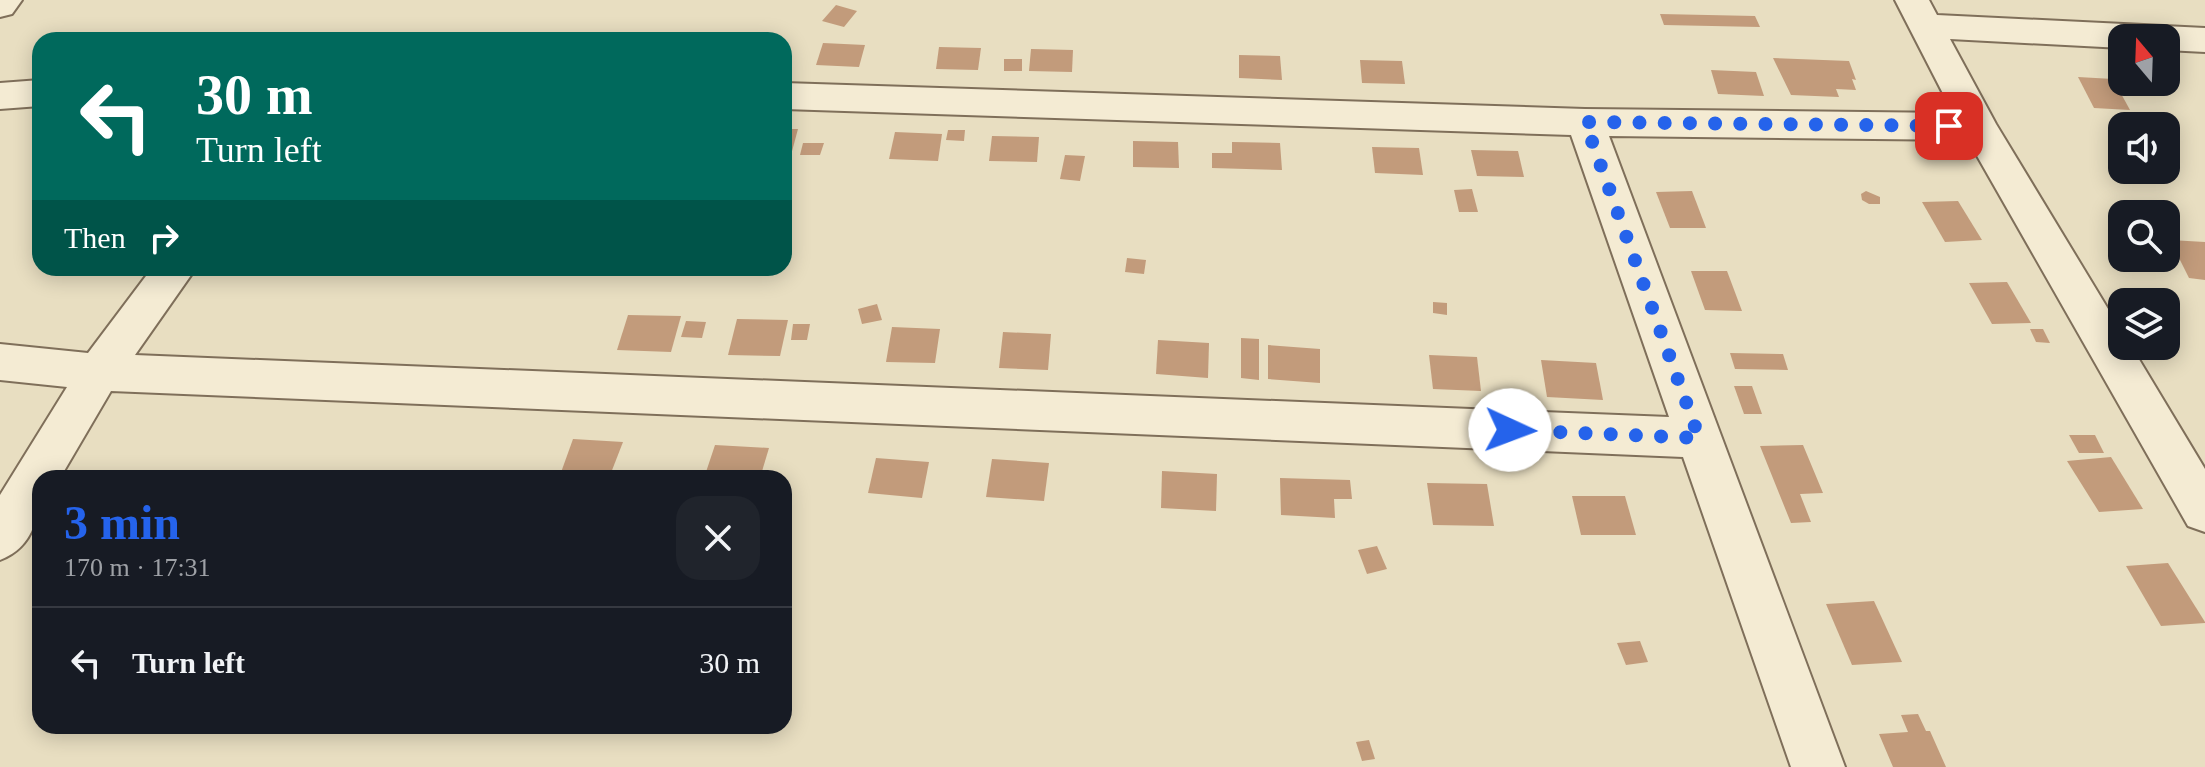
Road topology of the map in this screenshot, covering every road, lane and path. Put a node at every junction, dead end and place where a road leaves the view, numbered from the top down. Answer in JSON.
{"nodes":[{"id":1,"x":5,"y":0,"type":"edge"},
{"id":2,"x":0,"y":6,"type":"edge"},
{"id":3,"x":1918,"y":13,"type":"edge"},
{"id":4,"x":2108,"y":32,"type":"edge"},
{"id":5,"x":2180,"y":39,"type":"edge"},
{"id":6,"x":2205,"y":40,"type":"edge"},
{"id":7,"x":32,"y":94,"type":"edge"},
{"id":8,"x":0,"y":96,"type":"edge"},
{"id":9,"x":792,"y":96,"type":"edge"},
{"id":10,"x":1585,"y":122,"type":"junction"},
{"id":11,"x":1979,"y":127,"type":"junction"},
{"id":12,"x":169,"y":276,"type":"edge"},
{"id":13,"x":0,"y":362,"type":"edge"},
{"id":14,"x":99,"y":372,"type":"junction"},
{"id":15,"x":1699,"y":438,"type":"junction"},
{"id":16,"x":41,"y":470,"type":"edge"},
{"id":17,"x":32,"y":484,"type":"edge"},
{"id":18,"x":2205,"y":511,"type":"edge"},
{"id":19,"x":0,"y":538,"type":"edge"},
{"id":20,"x":1818,"y":767,"type":"edge"}],
"edges":[{"from":1,"to":2,"type":"street"},
{"from":3,"to":4,"type":"street"},
{"from":3,"to":11,"type":"street"},
{"from":5,"to":6,"type":"street"},
{"from":7,"to":8,"type":"street"},
{"from":9,"to":10,"type":"street"},
{"from":10,"to":11,"type":"street"},
{"from":10,"to":15,"type":"street"},
{"from":11,"to":18,"type":"street"},
{"from":12,"to":14,"type":"street"},
{"from":13,"to":14,"type":"street"},
{"from":14,"to":15,"type":"street"},
{"from":14,"to":16,"type":"street"},
{"from":15,"to":20,"type":"street"},
{"from":17,"to":19,"type":"street"}]}
